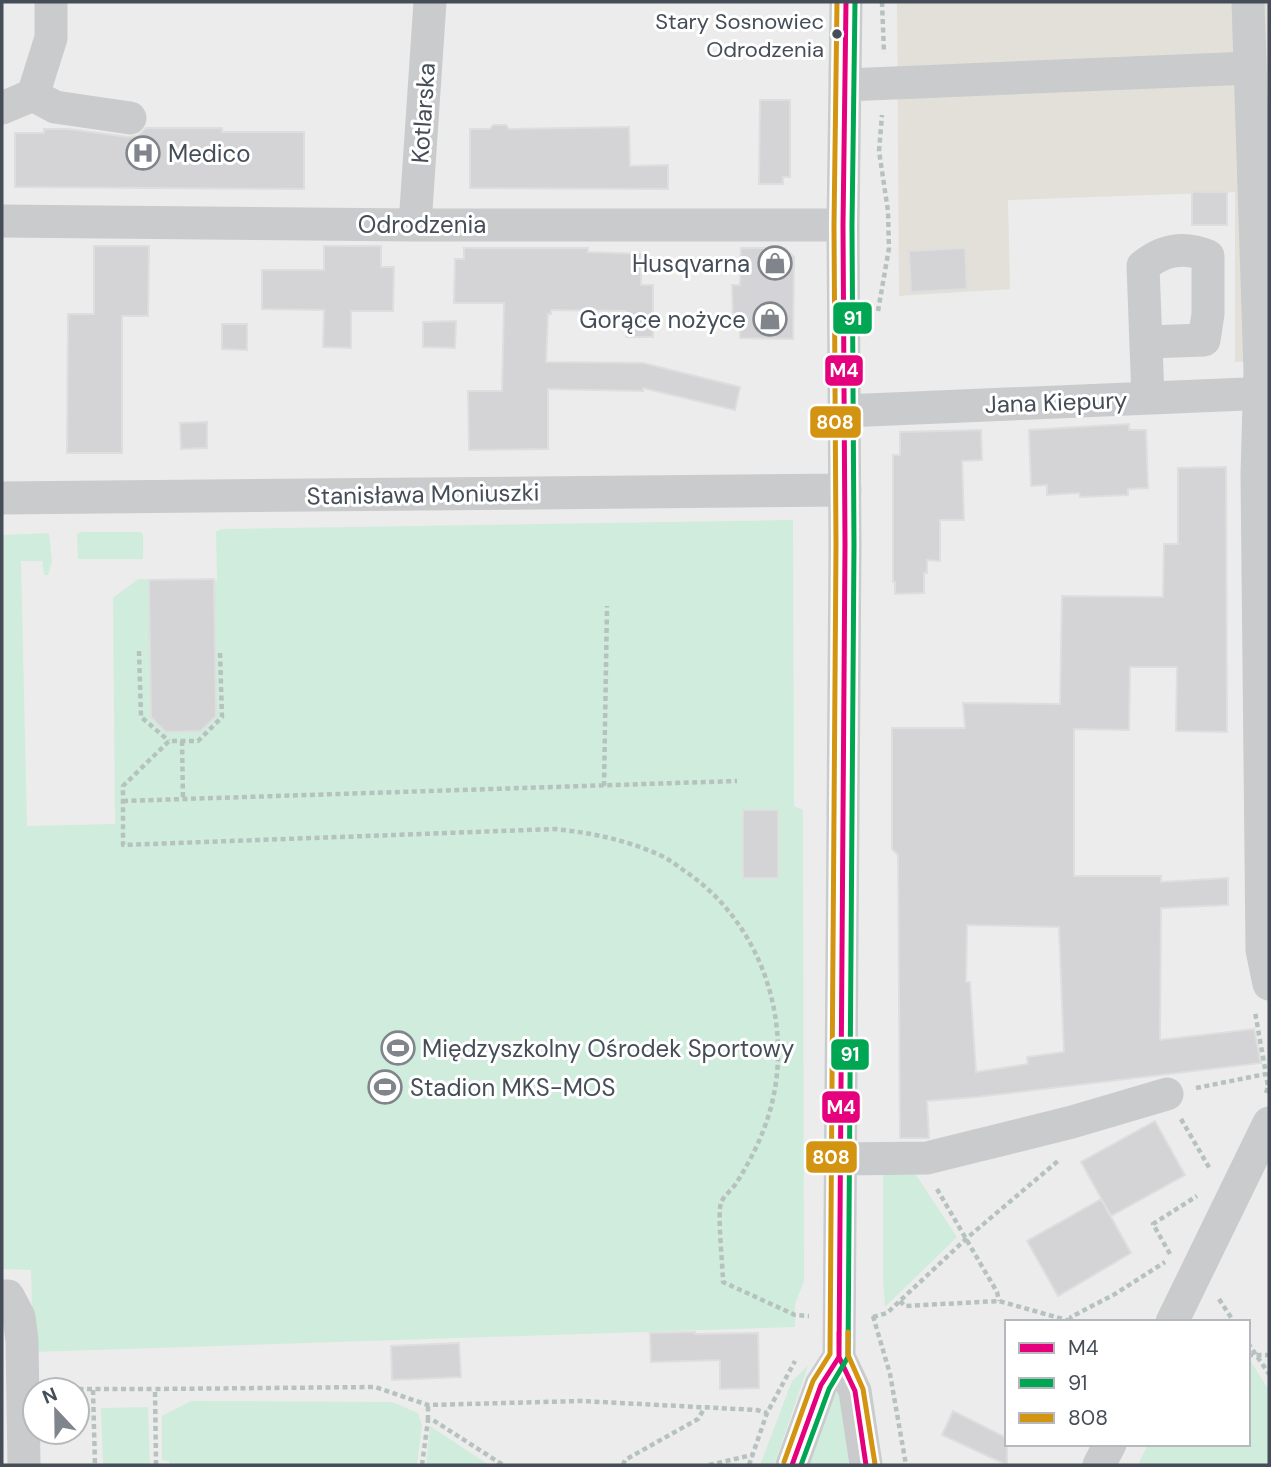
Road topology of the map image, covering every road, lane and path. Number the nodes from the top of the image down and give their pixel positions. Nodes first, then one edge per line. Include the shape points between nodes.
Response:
1 (51, 2) edge
2 (430, 2) edge
3 (846, 2) edge
4 (882, 2) edge
5 (1248, 2) edge
6 (884, 57) dead end
7 (1250, 68) junction
8 (846, 85) junction
9 (33, 95) junction
10 (2, 108) edge
11 (882, 112) dead end
12 (130, 117) dead end
13 (2, 221) edge
14 (415, 225) junction
15 (843, 225) junction
16 (877, 319) dead end
17 (1147, 342) dead end
18 (1264, 393) edge
19 (1148, 398) junction
20 (844, 411) junction
21 (845, 490) junction
22 (2, 498) edge
23 (607, 606) dead end
24 (139, 651) dead end
25 (220, 653) dead end
26 (169, 741) junction
27 (182, 741) junction
28 (737, 781) dead end
29 (604, 786) junction
30 (183, 800) junction
31 (123, 801) junction
32 (1269, 984) edge
33 (1167, 1094) joint
34 (1269, 1123) edge
35 (1067, 1155) dead end
36 (927, 1158) junction
37 (841, 1159) junction
38 (1211, 1171) dead end
39 (1207, 1189) dead end
40 (967, 1238) junction
41 (1214, 1292) dead end
42 (5, 1296) edge
43 (900, 1301) junction
44 (999, 1301) junction
45 (810, 1316) dead end
46 (1067, 1320) edge
47 (1071, 1320) edge
48 (1173, 1320) edge
49 (1233, 1320) edge
50 (1250, 1346) edge
51 (886, 1355) junction
52 (1269, 1355) edge
53 (1250, 1356) edge
54 (1257, 1356) junction
55 (839, 1357) junction
56 (875, 1357) dead end
57 (798, 1359) dead end
58 (1269, 1374) edge
59 (23, 1376) edge
60 (93, 1390) joint
61 (155, 1390) junction
62 (428, 1405) junction
63 (705, 1409) junction
64 (767, 1413) junction
65 (428, 1420) junction
66 (24, 1446) edge
67 (1109, 1446) edge
68 (753, 1455) junction
69 (24, 1465) edge
70 (95, 1465) edge
71 (156, 1465) edge
72 (422, 1465) edge
73 (503, 1465) edge
74 (623, 1465) edge
75 (709, 1465) edge
76 (749, 1465) edge
77 (792, 1465) edge
78 (866, 1465) edge
79 (906, 1465) edge
80 (1099, 1465) edge

1 - 9 street via 51,38
2 - 14 street, Kotlarska
3 - 8 street
4 - 6 path
5 - 7 street
7 - 8 street
7 - 18 street
8 - 15 street
9 - 10 street
9 - 12 street via 55,107
11 - 16 path via 880,151 889,248
13 - 14 street, Odrodzenia
14 - 15 street, Odrodzenia
15 - 20 street
17 - 19 street
18 - 19 street, Jana Kiepury
18 - 32 street via 1261,924
19 - 20 street, Jana Kiepury
20 - 21 street
21 - 22 street, Stanisława Moniuszki
21 - 37 street
23 - 29 path
24 - 26 path via 141,717
25 - 27 path via 222,717 198,741
26 - 27 path
26 - 31 path via 123,786
27 - 30 path
28 - 29 path
29 - 30 path
30 - 31 path
31 - 45 path via 123,845 555,829 622,840 665,857 699,882 743,930 757,955 777,1017 779,1043 768,1117 750,1161 720,1204 723,1282 795,1315
33 - 36 street
33 - 38 path
34 - 48 street
35 - 40 path
36 - 37 street
36 - 40 path via 931,1178
37 - 55 street
39 - 47 path via 1153,1224 1172,1257
40 - 43 path
40 - 44 path
41 - 49 path
42 - 59 street via 19,1317
43 - 44 path via 905,1306
43 - 51 path via 887,1313 873,1317
44 - 46 path
50 - 54 path
51 - 56 path
51 - 79 path
52 - 54 path
53 - 54 path
54 - 58 path
55 - 77 street via 821,1385
55 - 78 street via 855,1391
57 - 64 path
60 - 61 path
60 - 70 path
61 - 62 path via 375,1387
61 - 71 path
62 - 63 path via 581,1401
62 - 65 path
63 - 64 path
63 - 74 path via 698,1419
64 - 68 path
65 - 72 path
65 - 73 path
66 - 69 street
67 - 80 street
68 - 75 path
68 - 76 path

